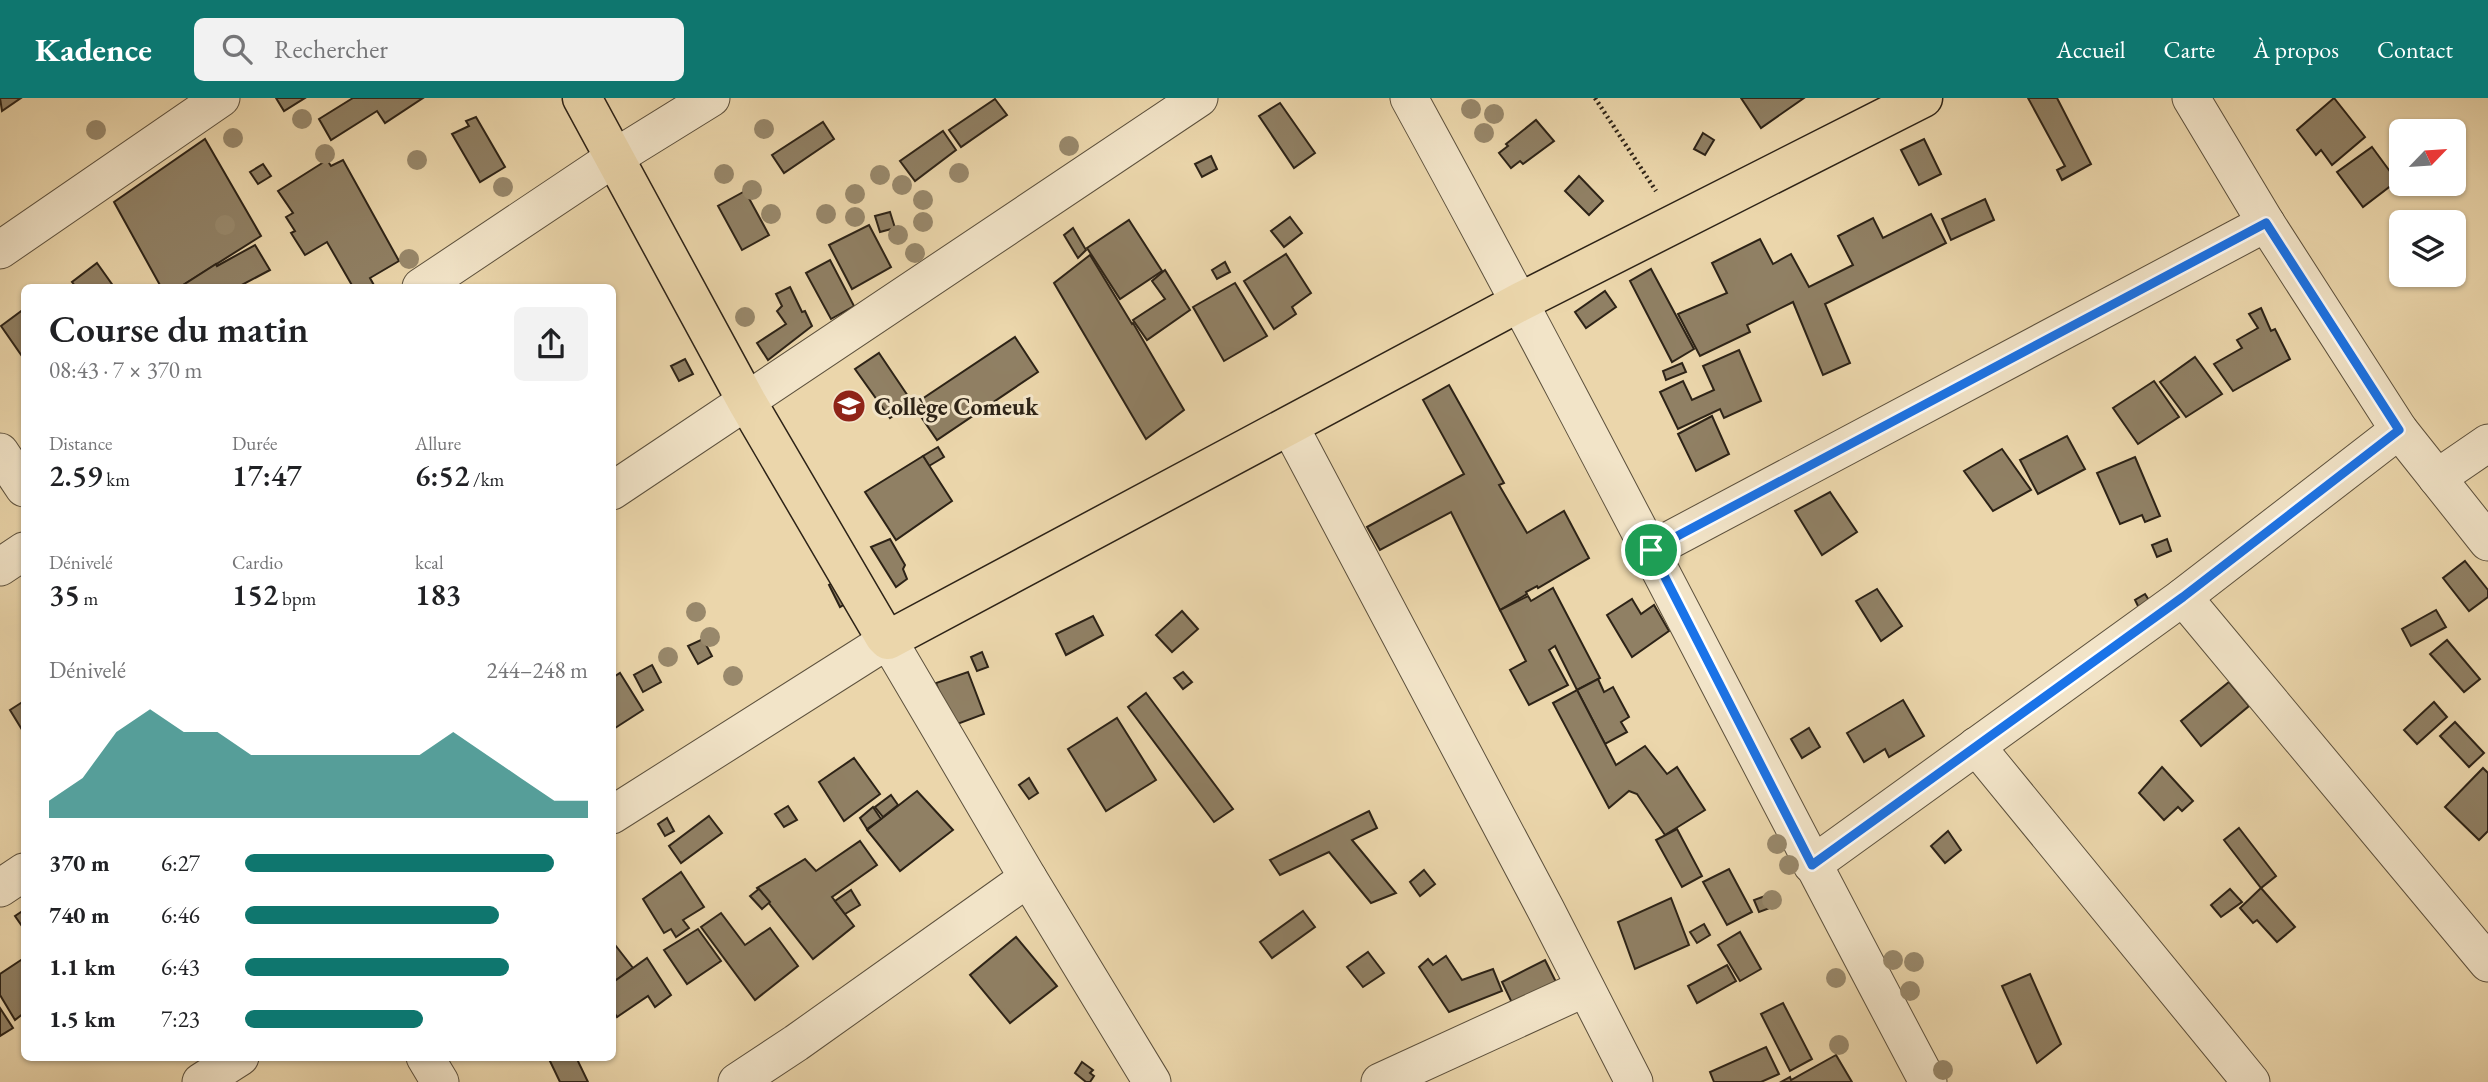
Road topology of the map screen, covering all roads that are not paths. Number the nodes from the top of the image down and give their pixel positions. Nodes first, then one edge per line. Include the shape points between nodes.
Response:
1 (220, 98) edge
2 (582, 98) edge
3 (711, 98) edge
4 (1199, 98) edge
5 (1409, 98) edge
6 (1923, 98) edge
7 (2191, 98) edge
8 (1878, 109) edge
9 (614, 158) junction
10 (2266, 223) junction
11 (0, 250) edge
12 (425, 284) edge
13 (1520, 302) junction
14 (747, 402) junction
15 (1290, 427) junction
16 (2399, 430) junction
17 (2488, 443) edge
18 (0, 452) edge
19 (2437, 478) junction
20 (21, 484) edge
21 (616, 488) edge
22 (2488, 542) edge
23 (1651, 550) junction
24 (21, 553) edge
25 (0, 567) edge
26 (2183, 597) junction
27 (888, 640) junction
28 (1976, 746) junction
29 (616, 812) edge
30 (1812, 865) junction
31 (21, 875) edge
32 (1028, 878) junction
33 (0, 888) edge
34 (2488, 963) edge
35 (1586, 988) junction
36 (234, 1061) edge
37 (427, 1061) edge
38 (201, 1082) edge
39 (440, 1082) edge
40 (737, 1082) edge
41 (1152, 1082) edge
42 (1380, 1082) edge
43 (1634, 1082) edge
44 (1928, 1082) edge
45 (2251, 1082) edge

1 - 11 street
2 - 9 main road
3 - 9 street
4 - 14 street
5 - 13 street
6 - 8 main road
7 - 10 street
8 - 13 main road via 1676,223
9 - 12 street
9 - 14 main road
10 - 16 street
10 - 23 street
13 - 15 main road
13 - 23 street
14 - 21 street
14 - 27 main road
15 - 27 main road
15 - 35 street
16 - 19 street
16 - 26 street
17 - 19 street
18 - 20 street
19 - 22 street
23 - 30 street
24 - 25 street
26 - 28 street
26 - 34 street
27 - 29 street
27 - 32 street
28 - 30 street
28 - 45 street
30 - 44 street
31 - 33 street
32 - 40 street
32 - 41 street
35 - 42 street
35 - 43 street
36 - 38 street
37 - 39 street

